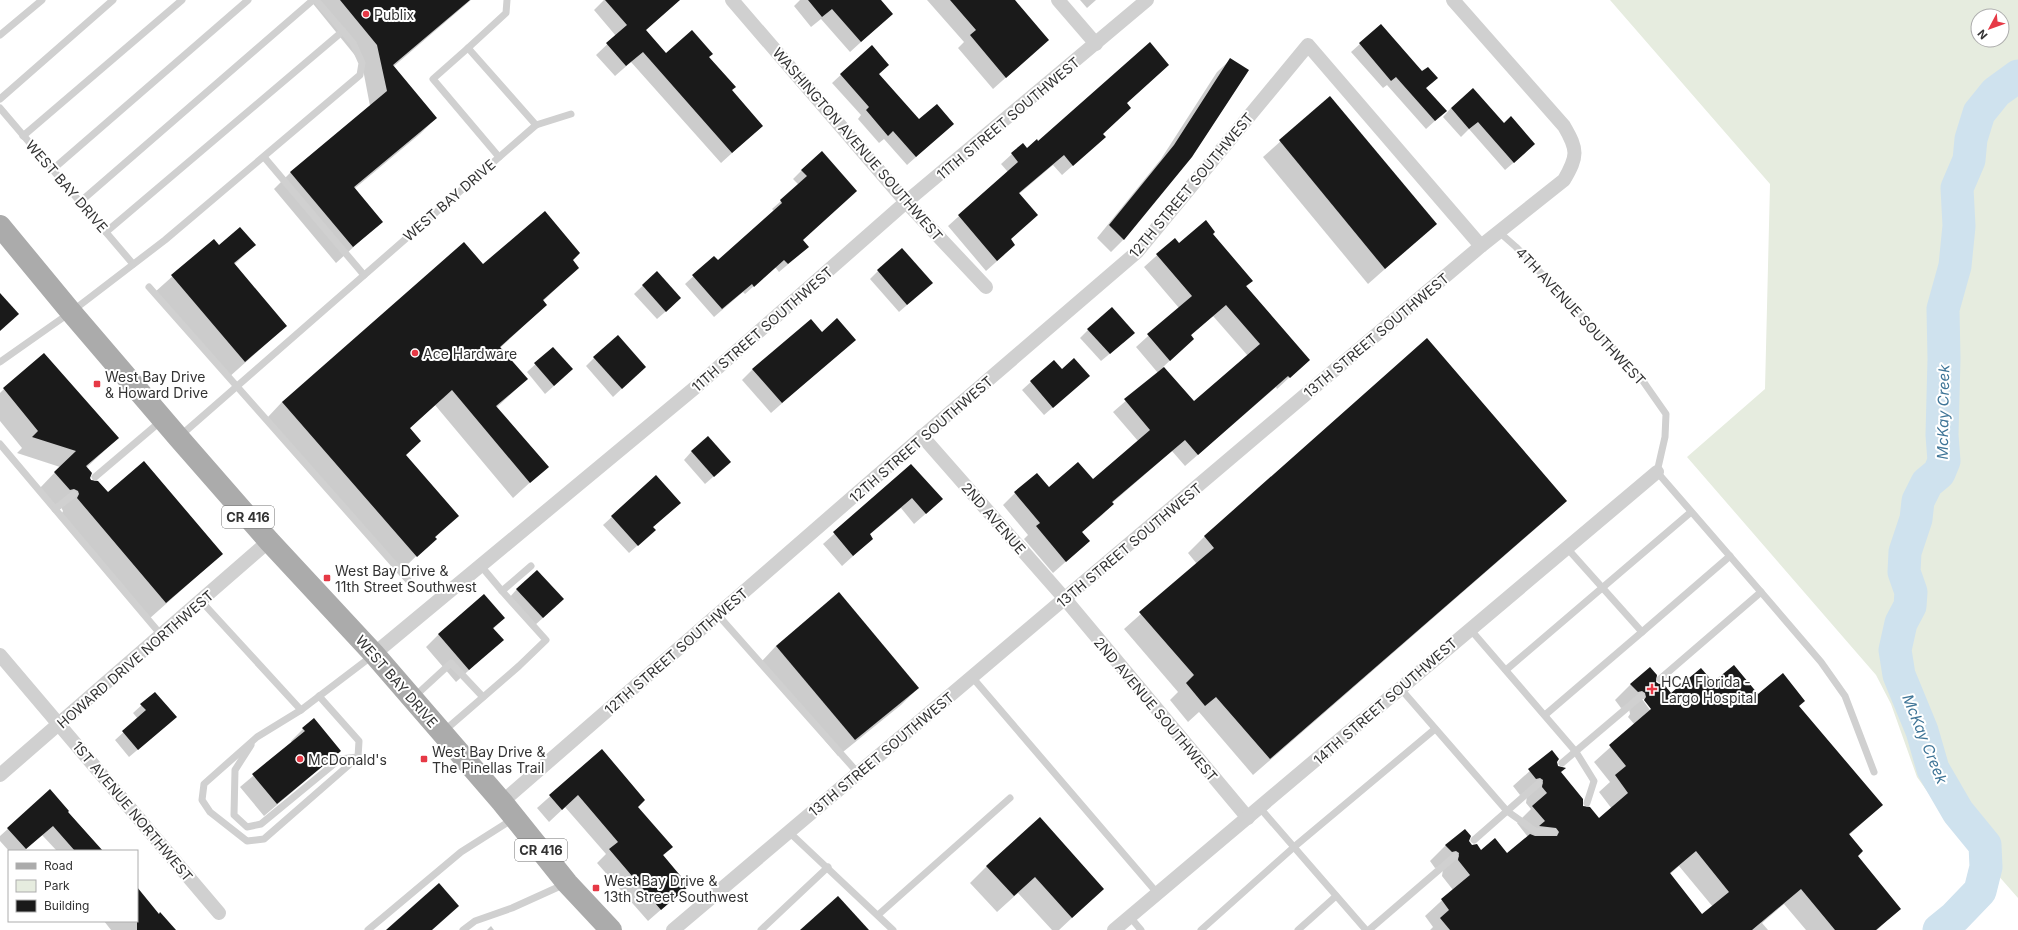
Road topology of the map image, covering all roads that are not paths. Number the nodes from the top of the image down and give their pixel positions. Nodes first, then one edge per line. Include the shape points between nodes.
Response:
1 (42, 0) edge
2 (113, 0) edge
3 (182, 0) edge
4 (248, 0) edge
5 (312, 0) edge
6 (316, 0) edge
7 (507, 0) edge
8 (732, 0) edge
9 (1058, 0) edge
10 (1147, 0) edge
11 (1453, 0) edge
12 (343, 31) junction
13 (0, 35) edge
14 (1096, 44) junction
15 (468, 48) junction
16 (0, 98) edge
17 (0, 108) edge
18 (571, 114) dead end
19 (536, 125) junction
20 (23, 136) junction
21 (499, 156) junction
22 (264, 157) junction
23 (52, 170) junction
24 (80, 202) junction
25 (906, 202) junction
26 (0, 226) edge
27 (106, 232) junction
28 (1499, 232) junction
29 (1481, 246) junction
30 (133, 264) junction
31 (364, 275) junction
32 (149, 287) dead end
33 (986, 287) dead end
34 (71, 312) junction
35 (0, 362) edge
36 (237, 386) junction
37 (163, 420) junction
38 (922, 436) junction
39 (178, 437) junction
40 (0, 444) edge
41 (1657, 472) junction
42 (95, 477) dead end
43 (74, 494) dead end
44 (55, 509) junction
45 (1691, 512) junction
46 (269, 541) junction
47 (1566, 547) junction
48 (1730, 556) junction
49 (481, 566) junction
50 (531, 566) dead end
51 (408, 580) dead end
52 (1603, 588) junction
53 (502, 591) junction
54 (1761, 592) junction
55 (1065, 599) junction
56 (202, 602) junction
57 (718, 615) junction
58 (1470, 629) junction
59 (1642, 632) junction
60 (162, 636) junction
61 (374, 654) junction
62 (0, 655) edge
63 (1506, 670) junction
64 (972, 677) junction
65 (1660, 679) dead end
66 (1400, 688) junction
67 (319, 696) junction
68 (1641, 696) dead end
69 (483, 697) junction
70 (412, 698) junction
71 (301, 710) junction
72 (1545, 716) junction
73 (60, 725) junction
74 (1435, 729) junction
75 (442, 733) junction
76 (257, 737) junction
77 (1576, 752) junction
78 (358, 757) junction
79 (1562, 763) dead end
80 (1874, 772) dead end
81 (858, 773) junction
82 (0, 775) edge
83 (1539, 783) dead end
84 (1010, 798) dead end
85 (1587, 803) dead end
86 (1260, 808) junction
87 (508, 810) junction
88 (1507, 811) junction
89 (1248, 818) junction
90 (789, 832) junction
91 (1554, 832) dead end
92 (1474, 840) dead end
93 (1294, 847) junction
94 (1455, 856) dead end
95 (828, 867) junction
96 (567, 883) junction
97 (1158, 894) junction
98 (1336, 896) junction
99 (219, 913) dead end
100 (878, 915) junction
101 (1130, 917) junction
102 (368, 930) edge
103 (463, 930) edge
104 (611, 930) edge
105 (673, 930) edge
106 (761, 930) edge
107 (893, 930) edge
108 (1114, 930) edge
109 (1141, 930) edge
110 (1201, 930) edge
111 (1298, 930) edge
112 (1366, 930) edge
113 (1369, 930) edge

1 - 13 lane
2 - 16 lane
3 - 20 lane
4 - 23 lane
5 - 24 lane
6 - 12 lane
7 - 15 lane via 506,13
8 - 25 street, WASHINGTON AVENUE SOUTHWEST
9 - 14 street
10 - 14 street, 11TH STREET SOUTHWEST
11 - 28 street, 13TH STREET SOUTHWEST via 1564,126 1574,142 1576,154 1564,180
12 - 22 lane via 353,43 362,63 360,75
12 - 27 lane
14 - 25 street, 11TH STREET SOUTHWEST
15 - 19 lane
15 - 21 lane via 433,79
17 - 20 lane, WEST BAY DRIVE
18 - 19 lane
19 - 21 lane, WEST BAY DRIVE
20 - 23 lane, WEST BAY DRIVE
21 - 31 lane, WEST BAY DRIVE
22 - 30 lane
22 - 31 lane
23 - 24 lane, WEST BAY DRIVE
24 - 27 lane, WEST BAY DRIVE
25 - 33 street, WASHINGTON AVENUE SOUTHWEST
25 - 49 street, 11TH STREET SOUTHWEST via 697,386
26 - 34 main road, WEST BAY DRIVE / CR 416
27 - 30 lane, WEST BAY DRIVE
28 - 29 street, 13TH STREET SOUTHWEST
28 - 41 lane, 4TH AVENUE SOUTHWEST via 1638,374 1666,414 1665,437
29 - 38 street, 12TH STREET SOUTHWEST via 1308,45 1138,252
29 - 55 street, 13TH STREET SOUTHWEST
30 - 34 lane
31 - 36 lane, WEST BAY DRIVE
32 - 36 lane
34 - 35 lane
34 - 37 main road, WEST BAY DRIVE / CR 416
36 - 39 lane, WEST BAY DRIVE
36 - 51 lane
37 - 39 main road, WEST BAY DRIVE / CR 416
37 - 42 lane
38 - 55 street, 2ND AVENUE
38 - 57 street, 12TH STREET SOUTHWEST
39 - 46 main road, WEST BAY DRIVE / CR 416
40 - 44 lane
41 - 45 lane
41 - 47 street, 14TH STREET SOUTHWEST
43 - 44 lane
44 - 60 lane
45 - 48 lane
45 - 52 lane
46 - 56 street, HOWARD DRIVE NORTHWEST
46 - 61 main road, WEST BAY DRIVE / CR 416
47 - 52 lane
47 - 58 street, 14TH STREET SOUTHWEST
48 - 54 lane
48 - 59 lane
49 - 53 lane
49 - 61 street, 11TH STREET SOUTHWEST
50 - 53 lane
52 - 59 lane
52 - 63 lane
53 - 69 lane via 546,640
54 - 65 lane
54 - 80 lane via 1821,662 1845,696
55 - 64 street, 13TH STREET SOUTHWEST
55 - 89 street, 2ND AVENUE SOUTHWEST
56 - 60 street, HOWARD DRIVE NORTHWEST
56 - 71 lane
57 - 81 lane
57 - 87 street, 12TH STREET SOUTHWEST
58 - 63 lane
58 - 66 street, 14TH STREET SOUTHWEST
59 - 72 lane
60 - 73 street, HOWARD DRIVE NORTHWEST
61 - 67 lane
61 - 70 main road, WEST BAY DRIVE / CR 416
62 - 73 street, 1ST AVENUE NORTHWEST
63 - 72 lane
64 - 81 street, 13TH STREET SOUTHWEST
64 - 97 lane
66 - 74 lane
66 - 86 street, 14TH STREET SOUTHWEST
67 - 71 lane
67 - 78 lane via 359,741
68 - 77 lane
69 - 70 lane via 451,662
69 - 75 lane
70 - 75 main road, WEST BAY DRIVE / CR 416
71 - 76 lane
72 - 77 lane
73 - 82 street, HOWARD DRIVE NORTHWEST
73 - 99 street, 1ST AVENUE NORTHWEST
74 - 88 lane
74 - 93 lane
75 - 87 main road, WEST BAY DRIVE / CR 416
76 - 78 lane via 235,770 234,815 247,827 261,824 340,759
76 - 78 lane via 204,784 202,800 210,812 247,841 264,839
77 - 79 lane
77 - 85 lane via 1594,781
81 - 90 street, 13TH STREET SOUTHWEST
83 - 88 lane
84 - 100 lane
86 - 89 street, 14TH STREET SOUTHWEST
86 - 93 lane
87 - 96 main road, WEST BAY DRIVE / CR 416
87 - 102 lane
88 - 91 lane via 1535,831
88 - 92 lane
89 - 97 street, 14TH STREET SOUTHWEST
90 - 95 lane
90 - 105 street, 13TH STREET SOUTHWEST
93 - 98 lane
93 - 110 lane
94 - 113 lane
95 - 100 lane
95 - 106 lane
96 - 103 lane via 476,921
96 - 104 main road, WEST BAY DRIVE / CR 416
97 - 101 street, 14TH STREET SOUTHWEST
98 - 111 lane
98 - 112 lane
100 - 107 lane
101 - 108 street, 14TH STREET SOUTHWEST
101 - 109 lane

